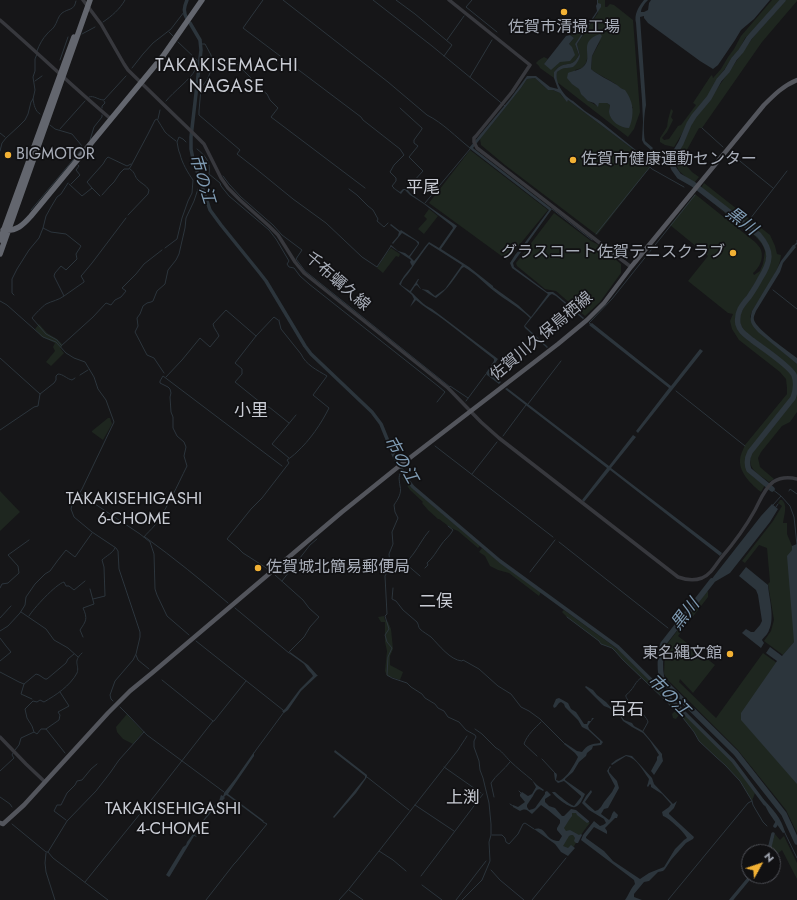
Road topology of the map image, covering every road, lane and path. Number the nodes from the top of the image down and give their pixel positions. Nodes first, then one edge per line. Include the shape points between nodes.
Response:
1 (202, 0) edge
2 (449, 0) edge
3 (87, 2) edge
4 (0, 20) edge
5 (62, 75) junction
6 (797, 80) edge
7 (141, 83) junction
8 (111, 119) junction
9 (4, 229) edge
10 (0, 240) edge
11 (0, 254) edge
12 (632, 267) junction
13 (471, 411) junction
14 (797, 478) edge
15 (0, 737) edge
16 (45, 782) junction
17 (1, 825) edge

1 - 7 highway
2 - 12 street via 530,65 474,138 476,146
3 - 5 highway
3 - 7 street via 124,64
4 - 5 street
5 - 8 street
5 - 9 highway
6 - 12 main road, 佐賀川久保鳥栖線 via 780,90 764,105
7 - 8 highway
7 - 13 street, 千布蠣久線 via 204,144 228,188 278,235 304,273 448,388
8 - 9 highway via 26,222 18,228
9 - 10 highway
9 - 11 highway
12 - 13 main road, 佐賀川久保鳥栖線 via 587,320
13 - 14 street, 千布蠣久線 via 499,438 683,579 700,579 710,573 743,530 767,489 785,478
13 - 16 main road, 佐賀川久保鳥栖線 via 342,512 130,691
15 - 16 street
16 - 17 main road, 佐賀川久保鳥栖線

